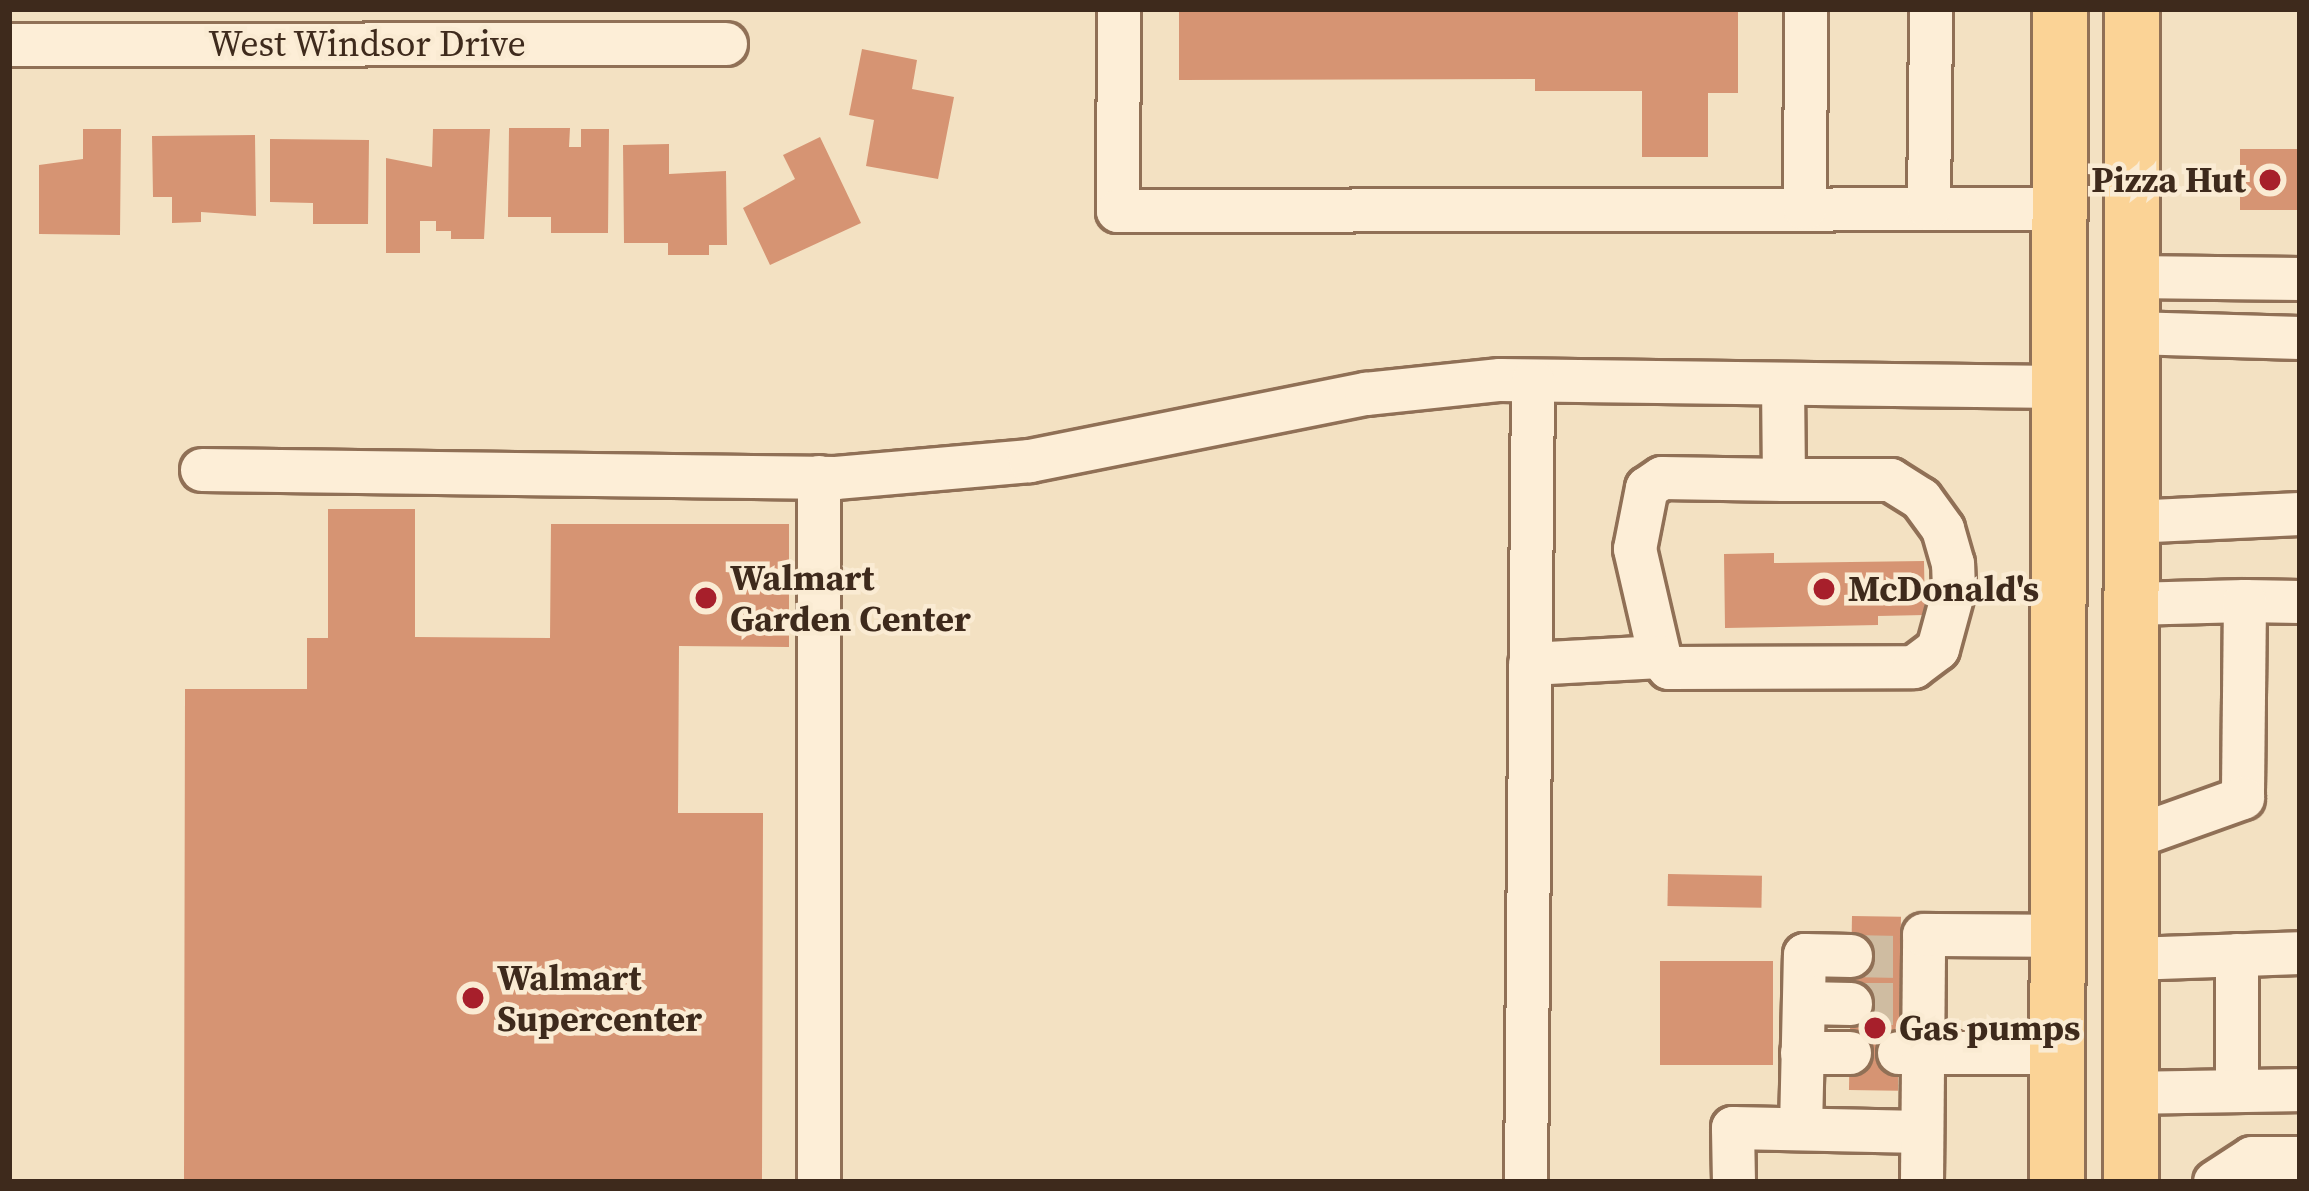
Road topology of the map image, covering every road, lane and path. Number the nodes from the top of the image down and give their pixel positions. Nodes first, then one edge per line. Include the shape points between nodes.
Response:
1 (1119, 9) edge
2 (1805, 9) edge
3 (1931, 9) edge
4 (2060, 9) edge
5 (2132, 9) edge
6 (726, 44) dead end
7 (9, 45) edge
8 (1805, 209) junction
9 (1929, 209) junction
10 (2060, 209) junction
11 (2132, 278) junction
12 (2300, 279) edge
13 (2132, 333) junction
14 (2300, 338) edge
15 (1533, 381) junction
16 (1783, 384) junction
17 (2059, 387) junction
18 (202, 470) dead end
19 (819, 477) junction
20 (1784, 480) junction
21 (2300, 514) edge
22 (2131, 523) junction
23 (2245, 601) junction
24 (2300, 602) edge
25 (2131, 604) junction
26 (1660, 657) junction
27 (1530, 664) junction
28 (2131, 838) junction
29 (2058, 936) junction
30 (2300, 952) edge
31 (2237, 955) junction
32 (1851, 956) tunnel mouth
33 (2131, 959) junction
34 (1804, 1003) junction
35 (1851, 1004) tunnel mouth
36 (1802, 1053) junction
37 (1850, 1053) tunnel mouth
38 (1911, 1053) junction
39 (2057, 1053) junction
40 (2300, 1090) edge
41 (2237, 1091) junction
42 (2131, 1093) junction
43 (1801, 1129) junction
44 (1922, 1132) junction
45 (2300, 1158) edge
46 (819, 1182) edge
47 (1526, 1182) edge
48 (1734, 1182) edge
49 (1922, 1182) edge
50 (2057, 1182) edge
51 (2131, 1182) edge
52 (2215, 1182) edge

1 - 8 street via 1118,211
2 - 8 street
3 - 9 street
4 - 10 main road
5 - 11 main road
6 - 7 street, West Windsor Drive
8 - 9 street
9 - 10 street
10 - 17 main road
11 - 12 street
11 - 13 main road
13 - 14 street
13 - 22 main road
15 - 16 street
15 - 19 street via 1366,394 1030,461
15 - 27 street
16 - 17 street
16 - 20 street
17 - 22 main road via 2084,419 2100,478
17 - 29 main road
18 - 19 street
19 - 46 street
20 - 26 street via 1662,478 1647,488 1635,549
20 - 26 street via 1891,480 1921,499 1953,564 1938,649 1914,667 1669,668
21 - 22 street
22 - 25 main road
23 - 24 street
23 - 25 street
23 - 28 street via 2243,798
25 - 28 main road
26 - 27 street
27 - 47 street
28 - 33 main road
29 - 38 street via 1924,935 1912,957
29 - 39 main road
30 - 31 street
31 - 33 street
31 - 41 street
32 - 34 street via 1805,955
33 - 42 main road
34 - 35 street
34 - 36 street
36 - 37 street
36 - 43 street
38 - 39 street
38 - 44 street
39 - 50 main road
40 - 41 street
41 - 42 street
42 - 51 main road
43 - 44 street
43 - 48 street via 1732,1127
44 - 49 street
45 - 52 street via 2252,1158

